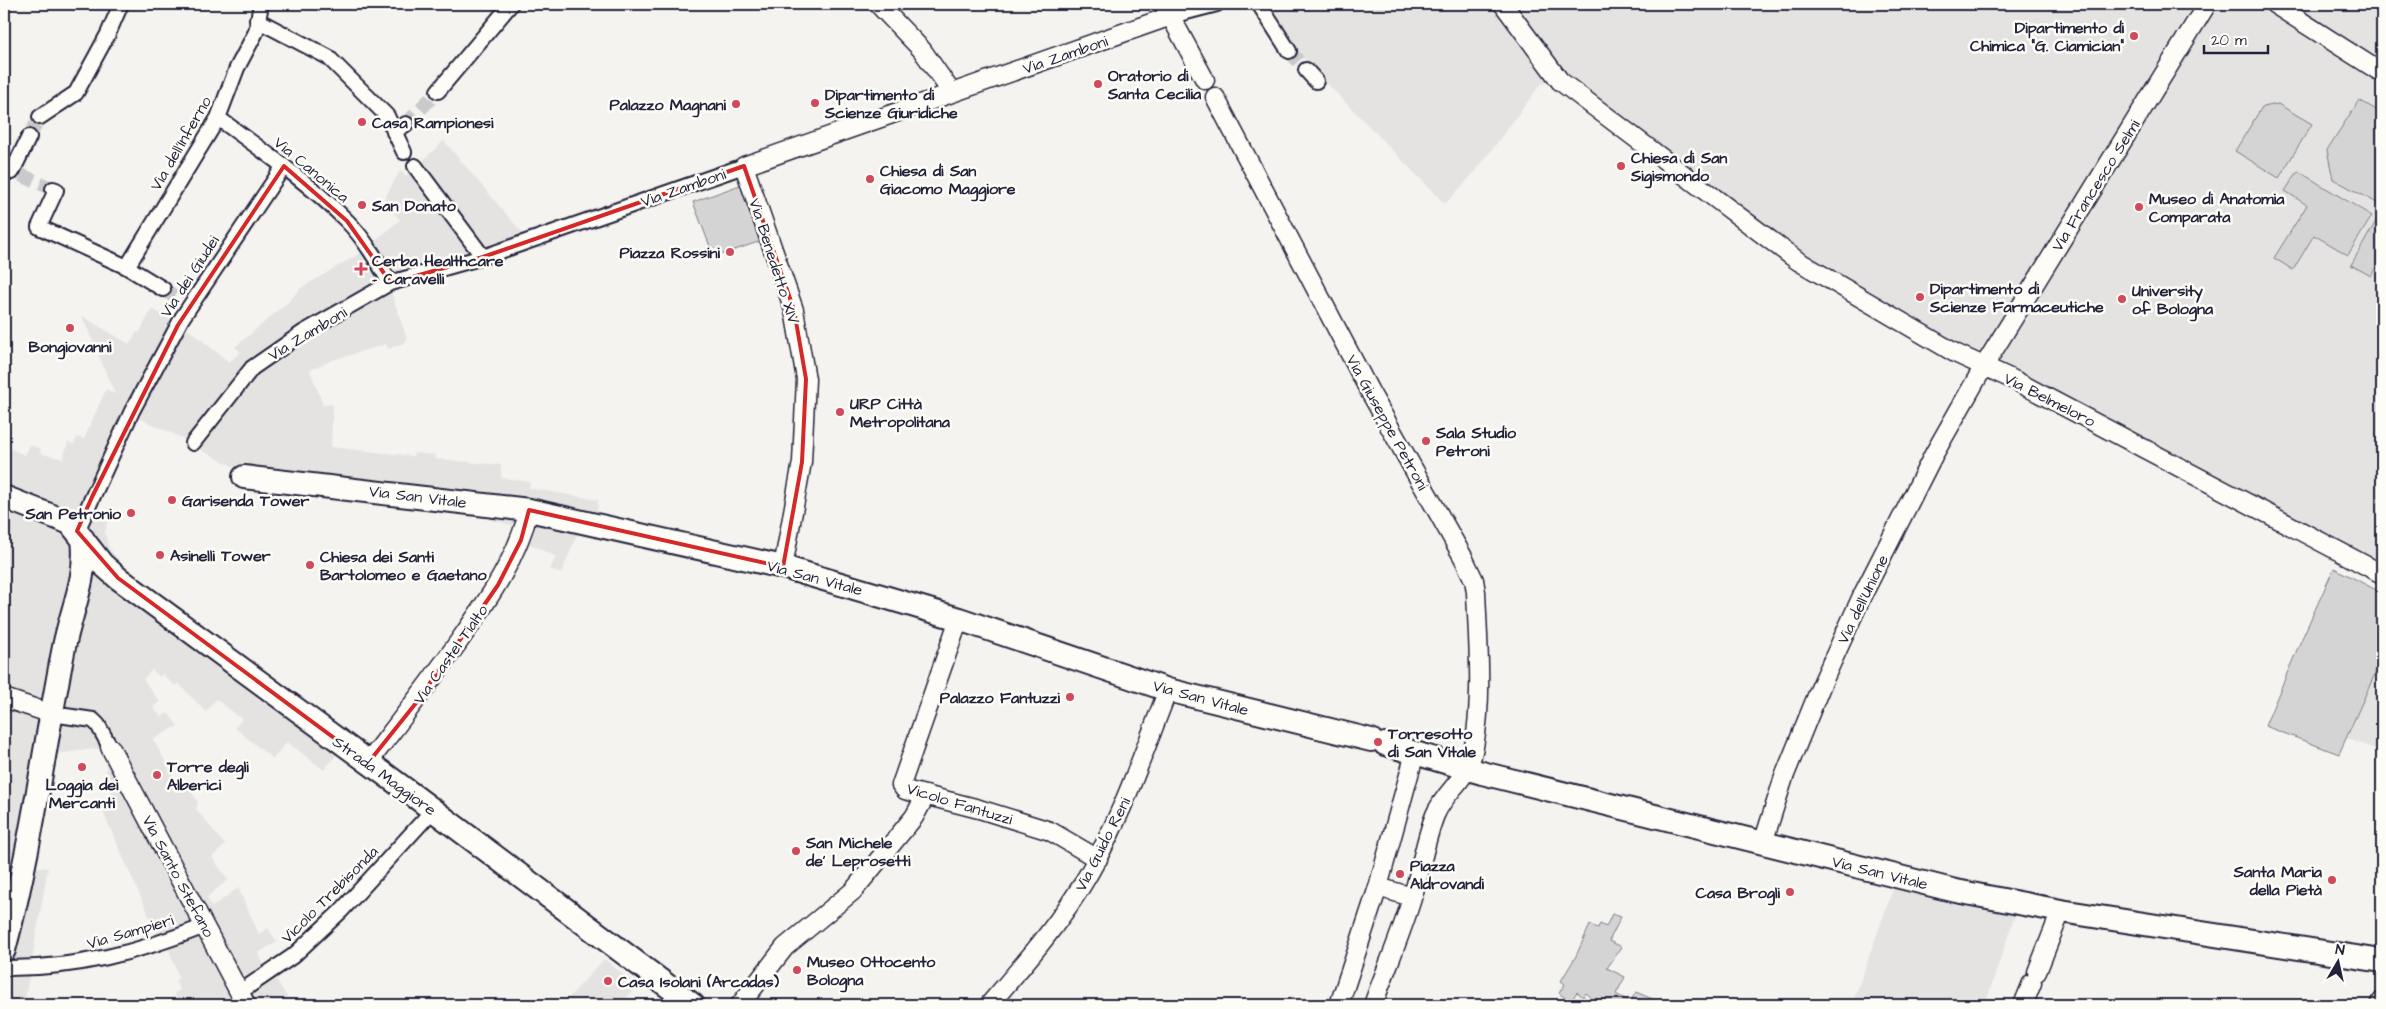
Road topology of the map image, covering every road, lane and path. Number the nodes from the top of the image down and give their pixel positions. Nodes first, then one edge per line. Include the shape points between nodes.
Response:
1 (121, 4) edge
2 (261, 4) edge
3 (512, 4) edge
4 (878, 4) edge
5 (1217, 4) edge
6 (1259, 4) edge
7 (1503, 4) edge
8 (2207, 4) edge
9 (2274, 4) edge
10 (1168, 10) edge
11 (257, 20) junction
12 (1289, 51) tunnel mouth
13 (1306, 70) tunnel mouth
14 (2382, 73) edge
15 (1205, 80) dead end
16 (1316, 81) dead end
17 (438, 91) tunnel mouth
18 (952, 93) junction
19 (1215, 97) dead end
20 (40, 117) tunnel mouth
21 (218, 118) junction
22 (406, 124) tunnel mouth
23 (394, 132) junction
24 (29, 138) tunnel mouth
25 (404, 152) dead end
26 (284, 166) junction
27 (415, 166) dead end
28 (744, 166) junction
29 (12, 172) edge
30 (53, 188) dead end
31 (483, 258) junction
32 (127, 266) junction
33 (390, 283) junction
34 (163, 289) tunnel mouth
35 (1984, 366) junction
36 (194, 443) dead end
37 (244, 477) dead end
38 (4, 497) edge
39 (529, 510) junction
40 (80, 535) junction
41 (783, 567) junction
42 (2382, 574) edge
43 (960, 619) junction
44 (1168, 690) junction
45 (4, 698) edge
46 (52, 714) junction
47 (110, 747) joint
48 (1416, 753) junction
49 (368, 763) junction
50 (1468, 768) junction
51 (926, 795) junction
52 (432, 810) junction
53 (1763, 843) junction
54 (1098, 858) junction
55 (1378, 887) junction
56 (1412, 897) junction
57 (2061, 911) junction
58 (206, 926) junction
59 (4, 950) edge
60 (2382, 961) edge
61 (4, 968) edge
62 (243, 999) edge
63 (2382, 1000) edge
64 (693, 1005) edge
65 (740, 1005) edge
66 (990, 1005) edge
67 (1339, 1005) edge
68 (1373, 1005) edge
69 (2023, 1005) edge
70 (2380, 1005) edge

1 - 20 street via 76,92
2 - 11 street, Via dell'Inferno
3 - 17 street
4 - 18 street via 922,50
5 - 10 street, Via Zamboni
6 - 12 street
7 - 35 street, Via Belmeloro via 1560,81 1772,241 1834,283 1955,353
8 - 35 street, Via Francesco Selmi
9 - 14 street
10 - 15 street
10 - 18 street, Via Zamboni
11 - 21 street, Via dell'Inferno via 256,32 237,68
11 - 23 street via 328,57 387,116
13 - 16 street
18 - 28 street, Via Zamboni
19 - 50 street, Via Giuseppe Petroni via 1370,392 1474,580 1479,699 1474,748
21 - 26 street, Via Canonica
21 - 32 street, Via dell'Inferno
22 - 23 street
23 - 25 street
24 - 29 street
26 - 33 street, Via Canonica via 347,221
26 - 40 street, Via dei Giudei via 185,303 132,411
27 - 31 street
28 - 31 street, Via Zamboni
28 - 41 street, Via Benedetto XIV via 794,310 806,379 802,462
30 - 32 street via 56,190 39,227
31 - 33 street, Via Zamboni
32 - 34 street
33 - 36 street, Via Zamboni via 304,332 252,368
35 - 42 street, Via Belmeloro
35 - 53 street, Via dell'Unione via 1934,454 1862,596 1784,777
37 - 39 street, Via San Vitale
38 - 40 street, Strada Maggiore via 70,523
39 - 41 street, Via San Vitale
39 - 49 street, Via Castel Tialto via 521,540 498,584 416,703
40 - 46 street via 86,558 84,574 67,633
40 - 49 street, Strada Maggiore via 102,564 118,578
41 - 43 street, Via San Vitale
43 - 44 street, Via San Vitale
43 - 51 street, Vicolo Fantuzzi via 901,782 905,790
44 - 48 street, Via San Vitale
44 - 54 street, Via Guido Reni via 1126,800
45 - 46 street
46 - 47 street via 93,720
46 - 59 street via 32,827
47 - 58 street, Via Santo Stefano
48 - 50 street, Via San Vitale
48 - 55 street
49 - 52 street, Strada Maggiore
50 - 53 street, Via San Vitale
50 - 56 street via 1436,814
51 - 54 street, Vicolo Fantuzzi via 1050,832
51 - 65 street via 914,817 853,891 793,938
52 - 62 street, Vicolo Trebisonda via 341,911
52 - 64 street, Strada Maggiore
53 - 57 street, Via San Vitale via 1956,890
54 - 66 street, Via Guido Reni via 1073,898
55 - 56 street
55 - 67 street
56 - 68 street
57 - 60 street, Via San Vitale
57 - 69 street
58 - 61 street, Via Sampieri via 106,959
58 - 62 street, Via Santo Stefano
63 - 70 street

